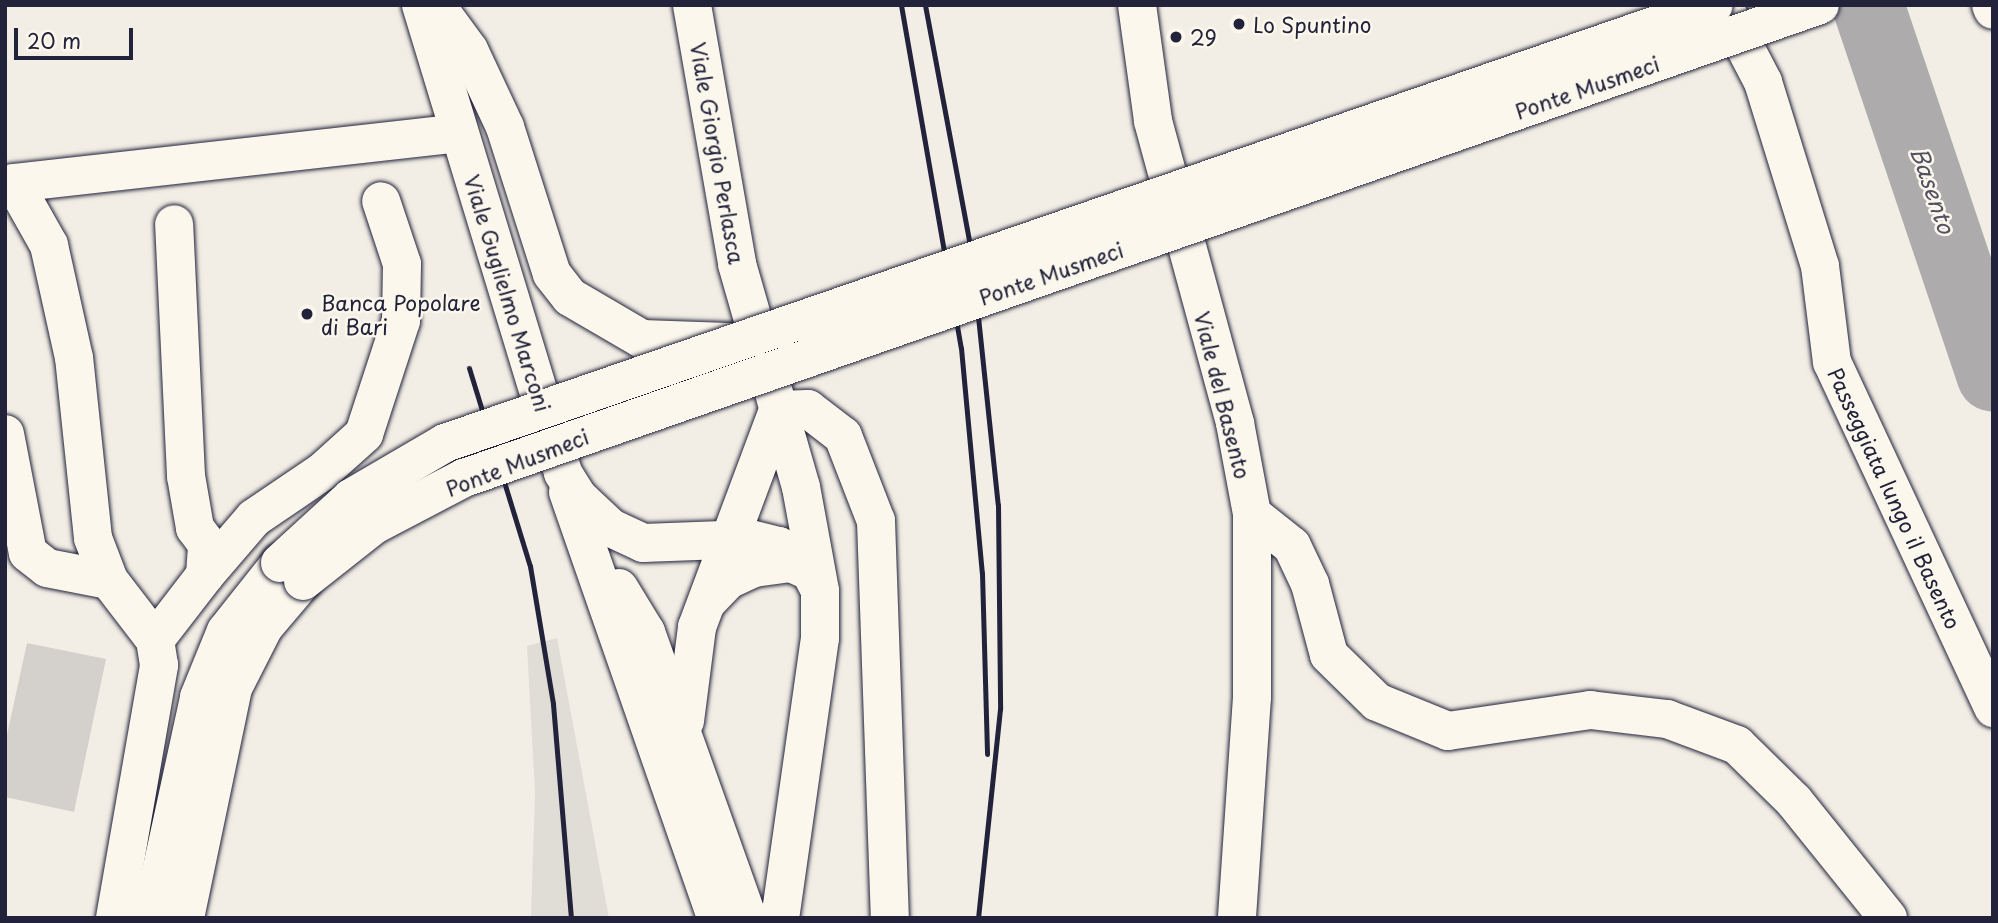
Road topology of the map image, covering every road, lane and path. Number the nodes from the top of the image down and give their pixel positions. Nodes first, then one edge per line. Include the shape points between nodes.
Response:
1 (421, 5) edge
2 (436, 5) edge
3 (692, 5) edge
4 (1137, 5) edge
5 (1714, 5) edge
6 (1723, 5) edge
7 (1820, 5) edge
8 (458, 133) junction
9 (381, 201) dead end
10 (173, 224) dead end
11 (732, 341) junction
12 (778, 411) junction
13 (5, 434) edge
14 (563, 473) junction
15 (750, 486) junction
16 (1252, 514) junction
17 (730, 540) junction
18 (677, 546) junction
19 (588, 547) junction
20 (292, 572) junction
21 (205, 575) junction
22 (109, 580) junction
23 (817, 584) junction
24 (704, 607) junction
25 (155, 640) junction
26 (1993, 708) edge
27 (687, 744) junction
28 (115, 918) edge
29 (152, 918) edge
30 (185, 918) edge
31 (716, 918) edge
32 (748, 918) edge
33 (780, 918) edge
34 (890, 918) edge
35 (1237, 918) edge
36 (1888, 918) edge

1 - 8 street, Viale Guglielmo Marconi
2 - 11 street via 470,50 505,127 552,274 570,297 642,339
3 - 12 street, Viale Giorgio Perlasca via 745,301
4 - 16 street, Viale del Basento via 1153,121 1235,423
5 - 11 street, Ponte Musmeci, bridge
6 - 26 street, Passeggiata lungo il Basento via 1763,82 1821,266 1832,362
7 - 20 street, Ponte Musmeci, bridge via 464,478
8 - 14 street, Viale Guglielmo Marconi
8 - 22 street via 14,183 49,245 74,358 93,538
9 - 21 street via 402,264 401,321 363,434 322,472 254,518
10 - 21 street via 186,476 195,528 206,544
11 - 20 street, Ponte Musmeci, bridge via 445,443 351,498
12 - 15 street
12 - 23 street via 810,523
12 - 34 street via 808,409 843,436 876,521
13 - 22 street via 29,552 47,568
14 - 18 street, Viale Guglielmo Marconi via 611,528 643,543
14 - 19 street
15 - 17 street
15 - 18 street via 723,523
16 - 35 street, Viale del Basento via 1252,697
16 - 36 street via 1292,547 1310,584 1329,655 1377,702 1448,731 1590,710 1667,719 1737,745 1794,801
17 - 18 street, Viale Guglielmo Marconi
17 - 23 street, Viale Guglielmo Marconi via 779,546
17 - 24 street
19 - 27 street via 634,607
19 - 31 street
20 - 29 street via 243,605 203,685
20 - 30 street via 233,688
21 - 25 street
22 - 25 street
23 - 24 street via 791,564 754,568 728,580
23 - 33 street via 820,638
24 - 27 street via 688,666
25 - 28 street via 154,712
27 - 32 street

